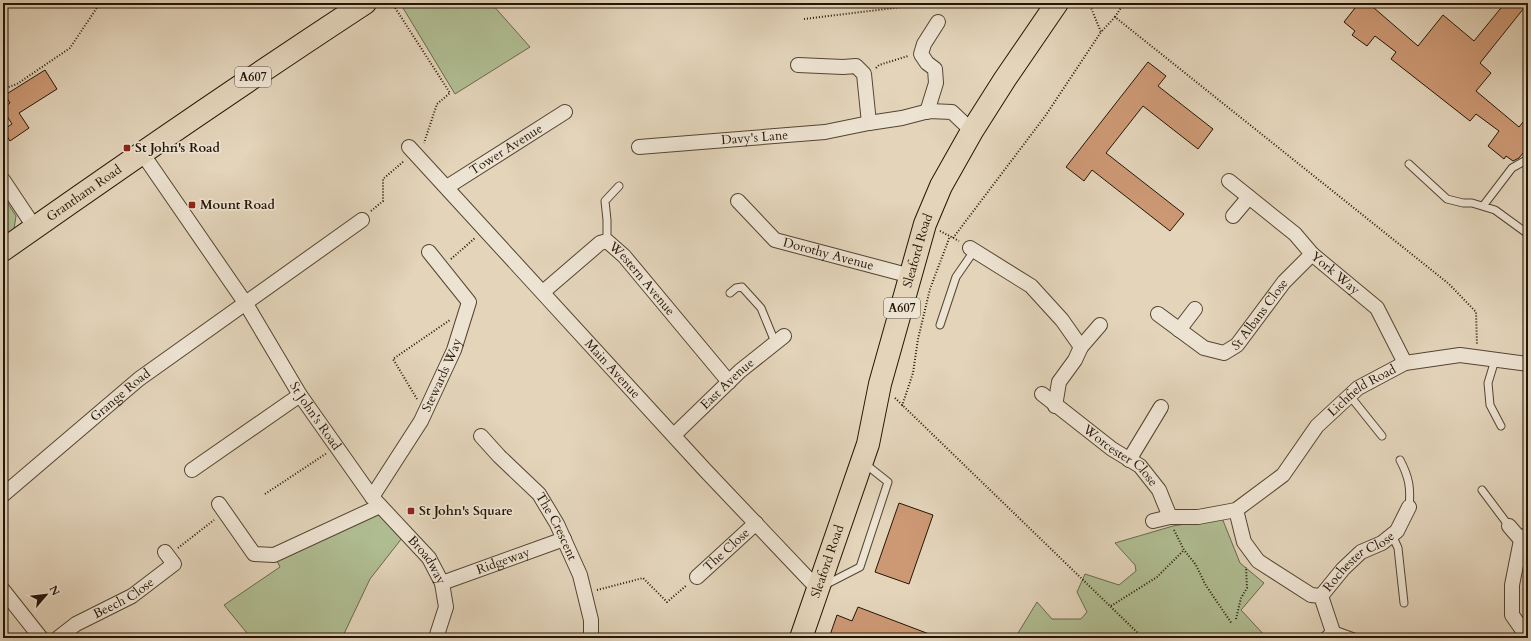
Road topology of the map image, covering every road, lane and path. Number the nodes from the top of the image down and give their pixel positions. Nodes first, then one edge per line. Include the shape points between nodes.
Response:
1 (100, 3) edge
2 (365, 3) edge
3 (392, 3) edge
4 (935, 3) edge
5 (1057, 3) edge
6 (1089, 3) edge
7 (1124, 3) edge
8 (1115, 17) junction
9 (804, 19) dead end
10 (938, 22) dead end
11 (1101, 32) junction
12 (921, 53) junction
13 (798, 65) dead end
14 (864, 78) junction
15 (3, 89) edge
16 (565, 112) dead end
17 (927, 112) junction
18 (869, 123) junction
19 (972, 131) junction
20 (639, 147) dead end
21 (414, 152) junction
22 (142, 153) junction
23 (1528, 159) edge
24 (1409, 164) dead end
25 (3, 180) edge
26 (1229, 181) dead end
27 (619, 186) dead end
28 (447, 187) junction
29 (1249, 197) junction
30 (738, 201) dead end
31 (1483, 206) junction
32 (1233, 216) dead end
33 (362, 220) joint
34 (926, 224) junction
35 (35, 228) junction
36 (485, 230) junction
37 (1528, 234) edge
38 (950, 236) junction
39 (953, 238) junction
40 (607, 241) junction
41 (3, 250) edge
42 (972, 250) junction
43 (429, 252) dead end
44 (1312, 254) junction
45 (441, 267) junction
46 (911, 276) junction
47 (543, 292) junction
48 (730, 293) dead end
49 (246, 304) junction
50 (467, 308) junction
51 (1195, 309) dead end
52 (1158, 314) dead end
53 (940, 325) dead end
54 (1100, 325) dead end
55 (1179, 330) junction
56 (779, 339) joint
57 (1081, 347) junction
58 (1477, 357) junction
59 (1495, 360) junction
60 (1405, 363) junction
61 (1528, 364) edge
62 (729, 382) junction
63 (880, 384) junction
64 (1042, 394) dead end
65 (300, 395) junction
66 (1350, 396) junction
67 (902, 406) junction
68 (1055, 406) junction
69 (1161, 407) dead end
70 (425, 412) junction
71 (1501, 426) dead end
72 (674, 435) junction
73 (481, 436) dead end
74 (1382, 436) dead end
75 (336, 447) junction
76 (1129, 460) junction
77 (1400, 460) dead end
78 (862, 462) junction
79 (192, 470) dead end
80 (1482, 490) dead end
81 (265, 494) dead end
82 (3, 495) edge
83 (376, 502) junction
84 (222, 508) joint
85 (1409, 508) joint
86 (1236, 510) junction
87 (1153, 521) dead end
88 (1171, 522) junction
89 (756, 523) junction
90 (1509, 526) joint
91 (1392, 535) junction
92 (1525, 537) edge
93 (564, 539) junction
94 (1244, 542) junction
95 (1184, 550) junction
96 (166, 553) joint
97 (698, 577) joint
98 (442, 583) junction
99 (818, 588) junction
100 (3, 590) edge
101 (584, 593) junction
102 (1321, 596) junction
103 (1404, 603) dead end
104 (1111, 606) junction
105 (1236, 618) dead end
106 (1232, 624) dead end
107 (1327, 633) edge
108 (1354, 637) edge
109 (41, 638) edge
110 (58, 638) edge
111 (436, 638) edge
112 (590, 638) edge
113 (802, 638) edge
114 (1143, 638) edge
115 (1528, 638) edge

1 - 15 path via 70,48 17,84
2 - 22 main road, Grantham Road / A607
3 - 21 path via 450,93 438,104
4 - 9 path
5 - 19 main road, Sleaford Road / A607
6 - 11 path
7 - 8 path
8 - 11 path
8 - 58 path via 1449,284 1476,312
10 - 12 street
11 - 39 path via 1046,115
12 - 14 path via 879,65
12 - 17 street via 927,63 936,69 936,83
13 - 14 street via 856,66 864,74
14 - 18 street
16 - 28 street, Tower Avenue
17 - 18 street, Davy's Lane
17 - 19 street, Davy's Lane via 952,112
18 - 20 street, Davy's Lane via 825,132
19 - 34 main road, Sleaford Road / A607 via 941,186
21 - 28 street, Main Avenue
21 - 33 path via 383,179 383,201
22 - 35 main road, Grantham Road / A607 via 94,182
22 - 49 street, St John's Road
23 - 31 lane via 1512,168
24 - 31 lane via 1447,199
25 - 35 street via 17,194
26 - 29 street, York Way
27 - 40 lane via 605,201
28 - 36 street, Main Avenue
29 - 32 street
29 - 44 street, York Way via 1295,234
30 - 46 street, Dorothy Avenue via 775,240
31 - 37 lane via 1495,210
33 - 49 street
34 - 38 path
34 - 46 main road, Sleaford Road / A607
35 - 41 main road, Grantham Road / A607
36 - 45 path
36 - 47 street, Main Avenue
38 - 39 path
38 - 67 path via 930,289 913,373
39 - 42 path
40 - 47 street, Western Avenue via 600,243
40 - 62 street, Western Avenue via 624,256
42 - 53 lane via 956,277
42 - 57 street via 1030,286 1062,320
43 - 45 street
44 - 55 street, St Albans Close via 1284,282 1236,345 1224,353 1204,348
44 - 60 street, York Way via 1377,308
45 - 50 street via 469,302
46 - 63 main road, Sleaford Road / A607
47 - 72 street, Main Avenue
48 - 56 lane via 742,287 748,292 761,308
49 - 65 street, St John's Road
49 - 82 street, Grange Road via 139,379
50 - 70 street, Stewards Way via 454,350
50 - 70 path via 393,359
51 - 55 street
52 - 55 street, St Albans Close
54 - 57 street
56 - 62 street, East Avenue
57 - 68 street via 1075,360 1058,382
58 - 59 street, Lichfield Road
58 - 60 street, Lichfield Road via 1460,355
59 - 61 street, Lichfield Road
59 - 71 lane via 1488,383 1490,405
60 - 66 street, Lichfield Road via 1358,388
62 - 72 street, East Avenue
63 - 67 path
63 - 78 main road, Sleaford Road / A607
64 - 68 street, Worcester Close
65 - 75 street, St John's Road
65 - 79 street
66 - 74 lane
66 - 86 street, Lichfield Road via 1317,426 1283,475
67 - 104 path
68 - 76 street, Worcester Close
69 - 76 street
70 - 83 street, Stewards Way
72 - 89 street, Main Avenue
73 - 93 street, The Crescent via 539,494
75 - 81 path
75 - 83 street, St John's Road
76 - 88 street, Worcester Close via 1140,466 1159,490
77 - 85 lane via 1408,474
78 - 99 main road, Sleaford Road / A607
78 - 99 lane via 888,482 860,567
80 - 90 lane
83 - 84 street via 274,555 254,554
83 - 98 street, Broadway via 429,558
84 - 96 path
85 - 91 street, Rochester Close via 1397,531
86 - 88 street
86 - 94 street, Rochester Close
87 - 88 street
88 - 95 path
89 - 97 street, The Close
89 - 99 street, Main Avenue
90 - 92 street
91 - 102 street, Rochester Close via 1361,552 1342,569
91 - 103 lane via 1398,548
92 - 115 street via 1512,585 1512,615
93 - 98 street, Ridgeway
93 - 101 street, The Crescent via 580,575
94 - 102 street, Rochester Close via 1258,562 1311,594
94 - 105 path via 1247,588 1241,598
95 - 104 path via 1157,577
95 - 106 path
96 - 110 street, Beech Close via 174,564 132,596 76,624
97 - 101 path via 667,602 643,578
98 - 111 street, Broadway via 446,607
99 - 113 main road, Sleaford Road / A607
100 - 109 street
101 - 112 street, The Crescent via 591,620
102 - 107 street, Rochester Close
104 - 114 path
107 - 108 lane

